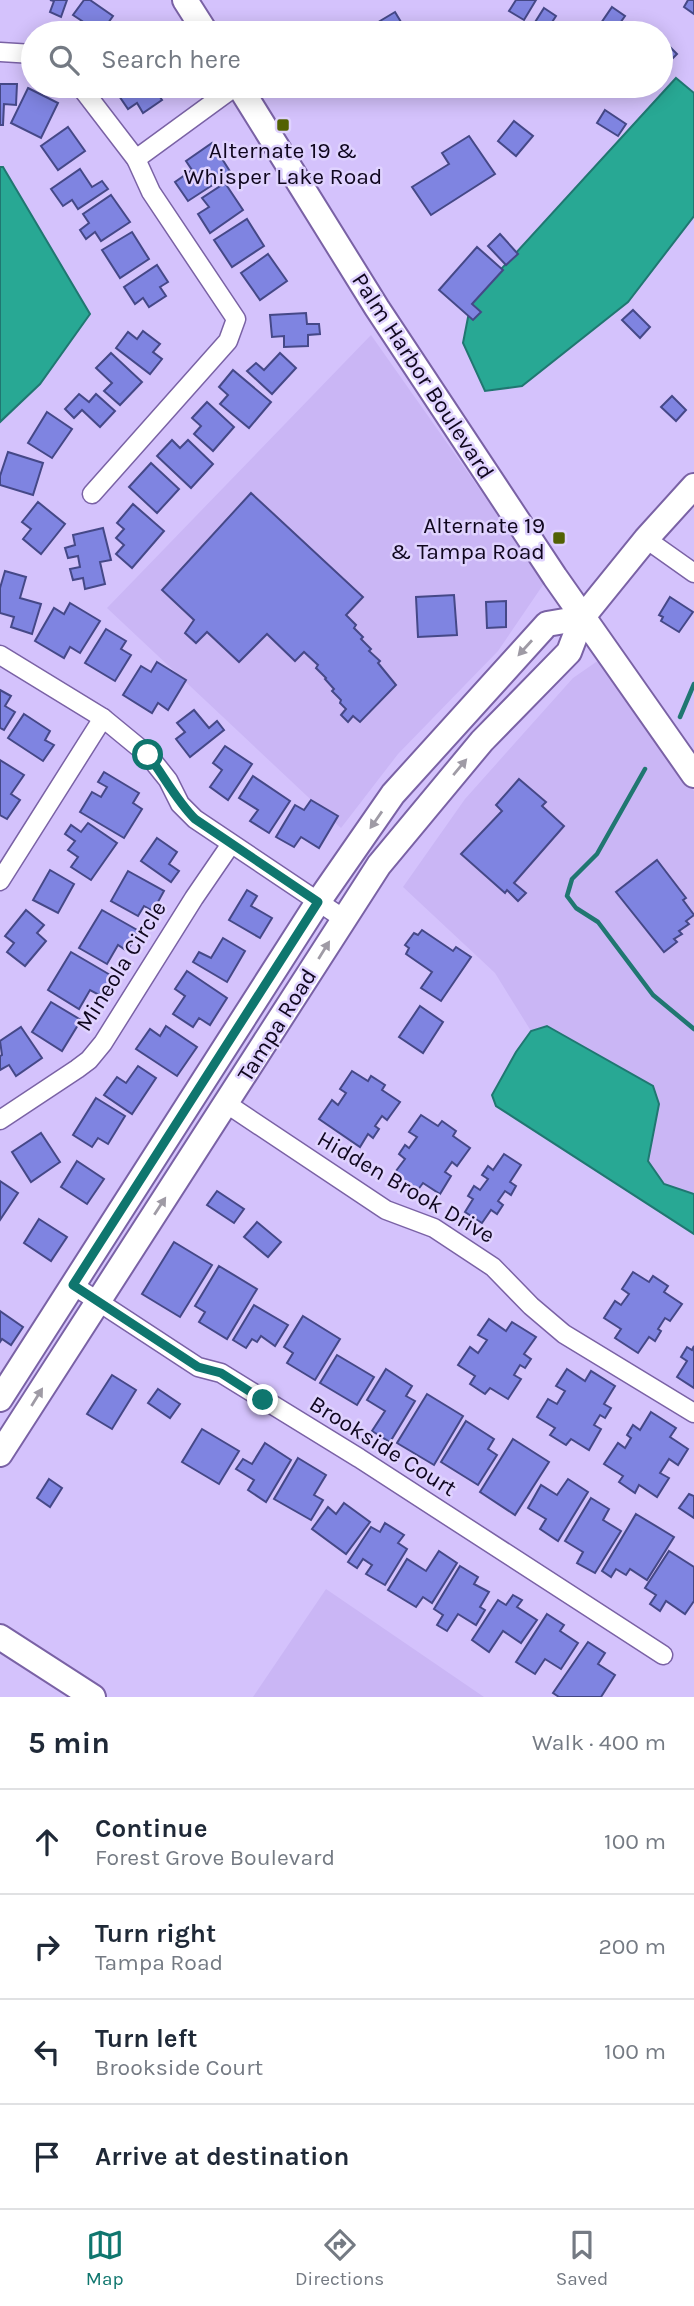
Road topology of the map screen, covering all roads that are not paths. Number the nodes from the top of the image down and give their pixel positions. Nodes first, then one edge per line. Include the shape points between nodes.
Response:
1 (185, 0) edge
2 (198, 21) edge
3 (0, 52) edge
4 (21, 53) edge
5 (89, 98) edge
6 (221, 98) edge
7 (246, 98) edge
8 (135, 159) junction
9 (694, 486) edge
10 (92, 494) dead end
11 (646, 539) junction
12 (694, 572) edge
13 (582, 618) junction
14 (0, 655) edge
15 (103, 718) junction
16 (687, 766) edge
17 (231, 844) junction
18 (0, 881) edge
19 (318, 902) junction
20 (344, 919) junction
21 (227, 1104) junction
22 (0, 1120) edge
23 (73, 1285) junction
24 (98, 1300) junction
25 (0, 1399) edge
26 (694, 1413) edge
27 (0, 1454) edge
28 (0, 1637) edge
29 (663, 1655) dead end
30 (93, 1697) edge

1 - 2 main road
3 - 4 street
5 - 8 street
6 - 8 street
7 - 13 main road, Palm Harbor Boulevard via 377,308
8 - 10 street via 151,192 236,319 228,341
9 - 11 main road, Tampa Road
11 - 12 street
11 - 13 main road, Tampa Road
13 - 16 main road, Palm Harbor Boulevard
13 -> 19 main road, Tampa Road via 547,624 393,794
20 -> 13 main road, Tampa Road via 379,865 482,741 569,652
14 - 15 street
15 - 17 street via 148,755 195,819
15 - 18 street
17 - 19 street
17 - 22 street, Mineola Circle via 103,1044 89,1060
19 - 20 street
19 - 23 main road, Tampa Road
21 -> 20 main road, Tampa Road
24 -> 21 main road, Tampa Road
21 - 26 street, Hidden Brook Drive via 386,1210 434,1228 493,1267 564,1334
23 - 24 street, Brookside Court
23 - 25 main road, Tampa Road
27 -> 24 main road, Tampa Road
24 - 29 street, Brookside Court via 198,1367 221,1373 359,1458
28 - 30 main road

